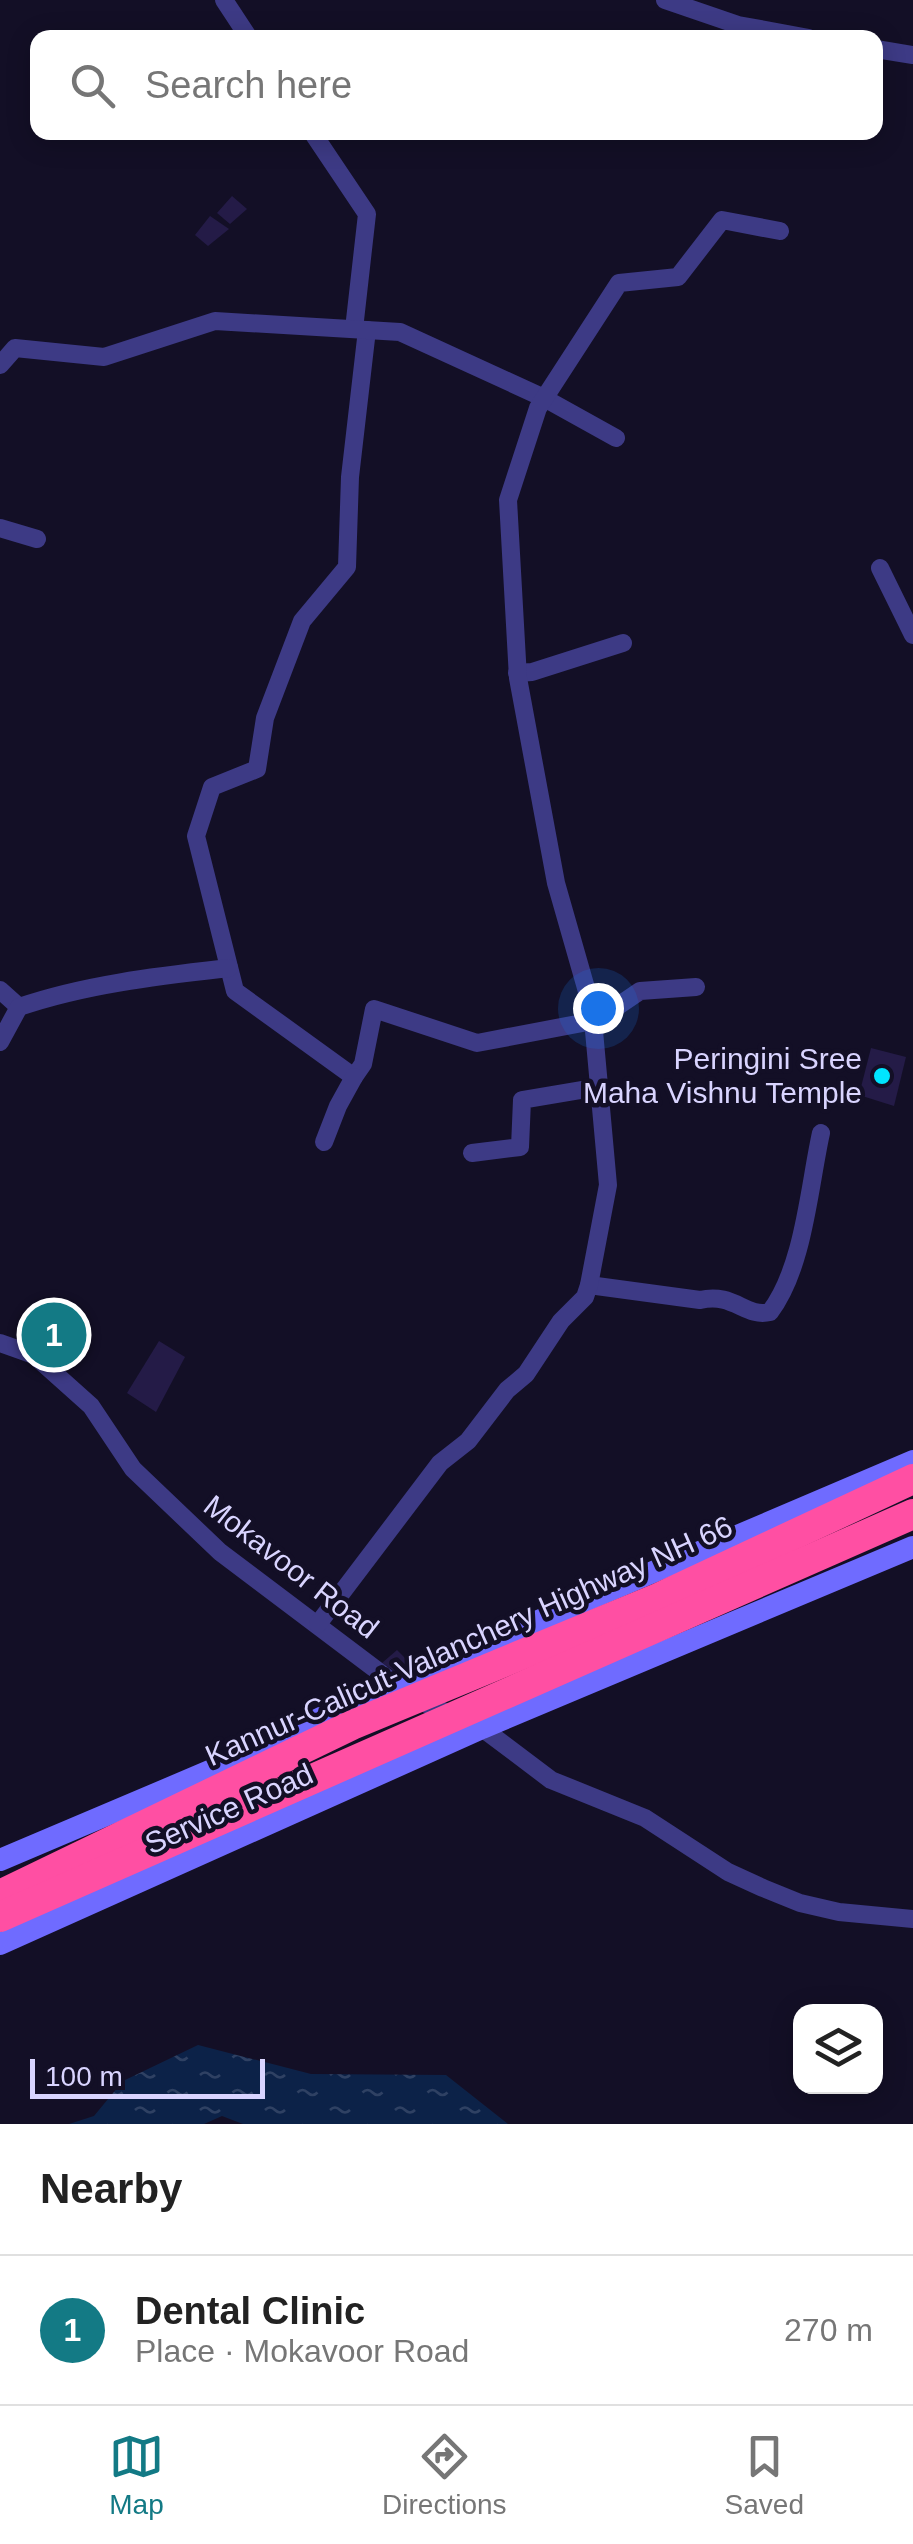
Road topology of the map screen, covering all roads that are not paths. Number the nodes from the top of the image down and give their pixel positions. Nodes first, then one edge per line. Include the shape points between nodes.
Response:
1 (224, 0) edge
2 (666, 0) edge
3 (244, 30) edge
4 (762, 30) edge
5 (883, 49) edge
6 (913, 54) edge
7 (317, 140) edge
8 (780, 232) dead end
9 (360, 330) junction
10 (0, 365) edge
11 (544, 398) junction
12 (616, 438) dead end
13 (0, 528) edge
14 (38, 539) dead end
15 (880, 568) dead end
16 (913, 635) edge
17 (623, 643) dead end
18 (518, 673) junction
19 (229, 968) junction
20 (696, 987) dead end
21 (0, 990) edge
22 (19, 1007) junction
23 (594, 1022) junction
24 (0, 1042) edge
25 (354, 1077) junction
26 (600, 1087) junction
27 (821, 1133) dead end
28 (324, 1142) dead end
29 (472, 1153) dead end
30 (589, 1285) junction
31 (0, 1343) edge
32 (913, 1460) edge
33 (913, 1479) edge
34 (913, 1514) edge
35 (913, 1547) edge
36 (318, 1624) junction
37 (404, 1691) junction
38 (470, 1722) junction
39 (0, 1860) edge
40 (0, 1895) edge
41 (0, 1916) edge
42 (913, 1919) edge
43 (0, 1944) edge

1 - 3 street
2 - 4 street
5 - 6 street
7 - 9 street via 367,214
8 - 11 street via 722,220 678,277 619,283
9 - 10 street via 215,321 104,357 15,348
9 - 11 street via 400,332
9 - 19 street via 346,568 302,621 265,718 256,769 212,787 196,836
11 - 12 street
11 - 18 street via 508,500
13 - 14 street
15 - 16 street
17 - 18 street
18 - 23 street via 556,883
19 - 22 street
19 - 25 street via 234,991
20 - 23 street via 640,991
21 - 22 street
22 - 24 street
23 - 25 street via 477,1043 374,1008 363,1064
23 - 26 street
25 - 28 street
26 - 29 street via 522,1100 520,1147
26 - 30 street via 608,1185
27 - 30 street via 795,1256 770,1312 717,1296 700,1300
30 - 36 street via 526,1374 440,1463
31 - 36 street, Mokavoor Road via 34,1355 91,1406 132,1469 220,1552
32 - 37 street
33 - 37 highway, Kannur-Calicut-Valanchery Highway NH 66 via 658,1598
34 - 38 highway
35 - 38 street, Service Road
36 - 37 street, Mokavoor Road
37 - 38 street, Mokavoor Road
37 - 39 street
37 - 40 highway, Kannur-Calicut-Valanchery Highway NH 66 via 352,1725
38 - 41 highway
38 - 42 street, Mokavoor Road via 551,1780 645,1818 762,1888 839,1912
38 - 43 street, Service Road

